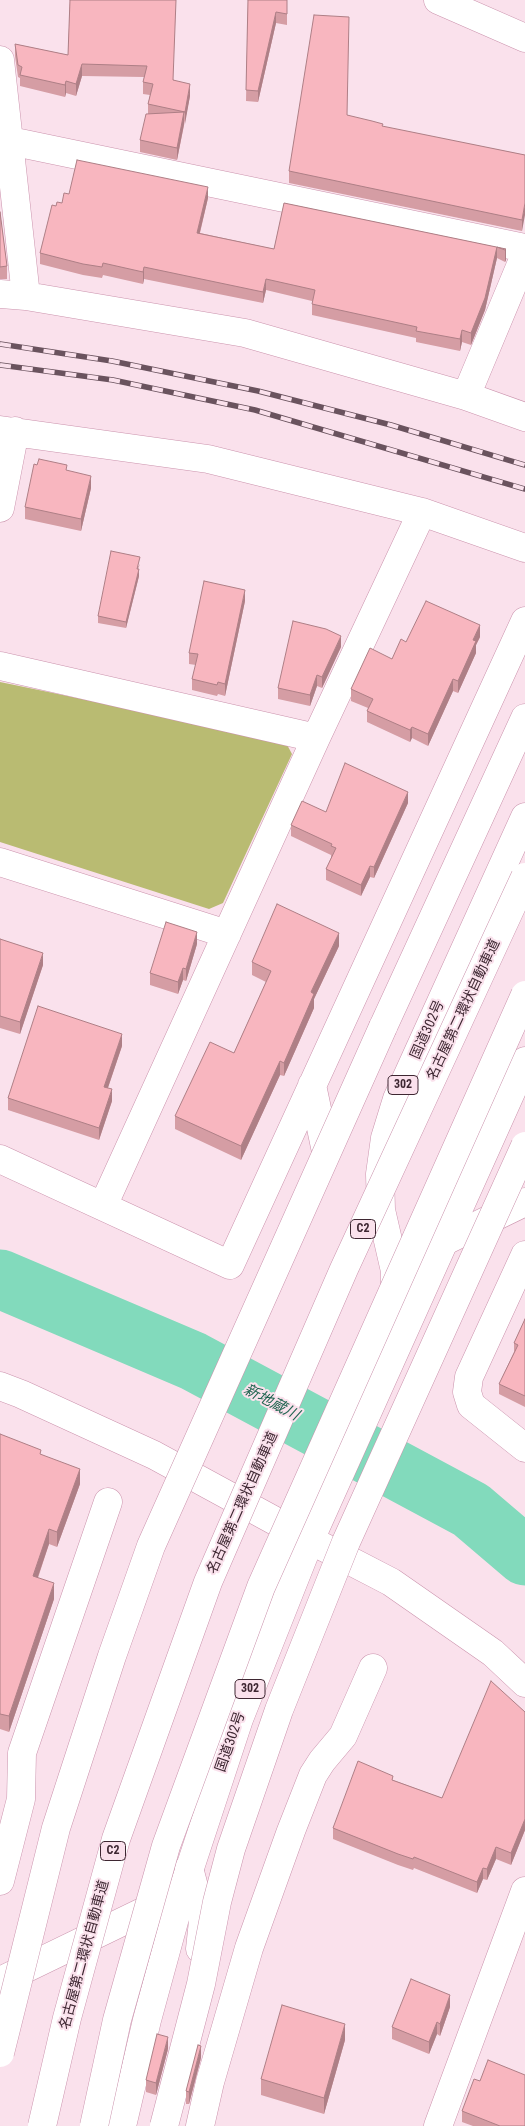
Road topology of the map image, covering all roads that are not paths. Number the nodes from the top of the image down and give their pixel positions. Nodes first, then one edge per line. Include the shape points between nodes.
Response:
1 (438, 0) edge
2 (525, 38) edge
3 (0, 60) edge
4 (10, 141) junction
5 (525, 248) edge
6 (525, 255) edge
7 (13, 295) edge
8 (466, 396) junction
9 (525, 417) edge
10 (8, 430) edge
11 (0, 508) edge
12 (422, 512) junction
13 (525, 548) edge
14 (525, 621) edge
15 (0, 666) edge
16 (525, 718) edge
17 (316, 738) junction
18 (525, 817) edge
19 (0, 862) edge
20 (525, 877) edge
21 (227, 934) junction
22 (525, 995) edge
23 (525, 1061) edge
24 (312, 1085) junction
25 (525, 1146) edge
26 (325, 1147) dead end
27 (0, 1159) edge
28 (525, 1202) edge
29 (103, 1206) junction
30 (443, 1242) junction
31 (525, 1255) edge
32 (385, 1373) junction
33 (0, 1386) edge
34 (525, 1448) edge
35 (108, 1502) dead end
36 (310, 1540) junction
37 (374, 1668) dead end
38 (525, 1683) edge
39 (10, 1775) edge
40 (185, 1880) junction
41 (0, 1881) edge
42 (525, 1891) edge
43 (0, 1982) edge
44 (219, 2050) junction
45 (0, 2053) edge
46 (42, 2126) edge
47 (94, 2126) edge
48 (122, 2126) edge
49 (164, 2126) edge
50 (200, 2126) edge
51 (438, 2126) edge

1 - 2 main road
3 - 4 main road
4 - 5 main road
4 - 7 main road
6 - 8 main road
7 - 8 main road via 245,333
8 - 9 main road
10 - 11 main road
10 - 12 main road via 208,459
12 - 13 main road
12 - 17 main road
14 - 24 main road
15 - 17 main road
16 - 45 main road, bridge via 151,1546 56,1828
17 - 21 main road
18 - 32 main road, 国道302号 / 302 via 400,1092 386,1138 380,1174 382,1210 395,1271 396,1305
19 - 21 main road
20 - 46 main road, 名古屋第二環状自動車道 / C2, bridge via 344,1269 208,1582 116,1839 67,2018
21 - 29 main road
22 - 47 main road, bridge via 261,1588 166,1846 117,2020
23 - 30 main road, 国道302号 / 302
24 - 26 main road
24 - 29 main road via 230,1265
25 - 49 main road, bridge via 346,1542 279,1710 231,1849 201,1984
27 - 29 main road
28 - 30 main road
30 - 32 main road, 国道302号 / 302
31 - 34 main road via 469,1377 467,1392 470,1405
32 - 36 main road, 国道302号 / 302
33 - 36 main road via 154,1455
35 - 39 main road via 22,1753
36 - 38 main road via 391,1582 493,1652
36 - 40 main road, 国道302号 / 302 via 239,1718
37 - 44 main road via 343,1736 313,1775 249,1948
39 - 41 main road via 21,1799
40 - 43 main road
40 - 44 main road via 203,1921 192,2002 197,2018
40 - 48 main road, 国道302号 / 302
42 - 51 main road
44 - 50 main road

